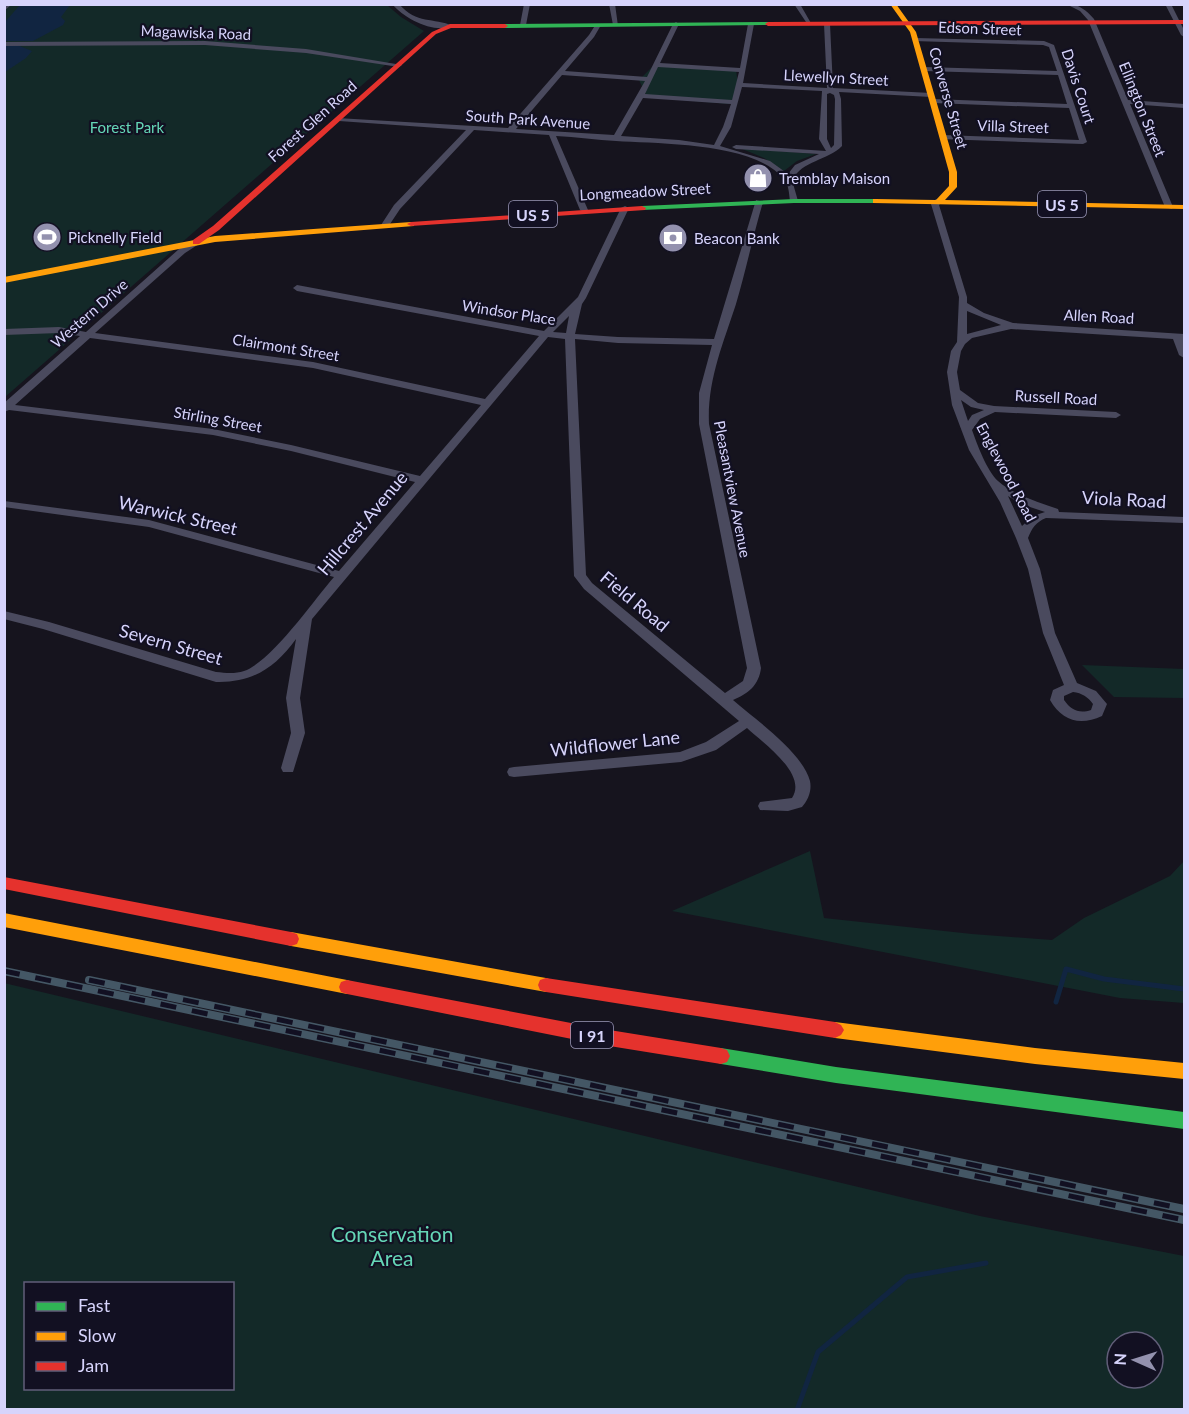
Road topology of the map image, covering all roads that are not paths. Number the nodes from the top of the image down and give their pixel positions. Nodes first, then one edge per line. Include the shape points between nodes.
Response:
1 (9, 4) edge
2 (395, 4) edge
3 (527, 4) edge
4 (612, 4) edge
5 (797, 4) edge
6 (893, 4) edge
7 (1069, 4) edge
8 (1168, 4) edge
9 (4, 9) edge
10 (1092, 22) junction
11 (1181, 22) edge
12 (422, 24) junction
13 (676, 24) junction
14 (751, 24) junction
15 (810, 24) junction
16 (826, 24) junction
17 (908, 24) junction
18 (523, 25) junction
19 (598, 25) junction
20 (616, 25) junction
21 (450, 26) junction
22 (434, 33) junction
23 (1185, 35) edge
24 (915, 40) junction
25 (4, 44) edge
26 (1044, 44) joint
27 (392, 65) junction
28 (657, 65) junction
29 (924, 69) junction
30 (742, 70) junction
31 (561, 73) junction
32 (569, 73) junction
33 (1060, 73) junction
34 (650, 79) junction
35 (739, 85) junction
36 (830, 90) junction
37 (641, 96) junction
38 (932, 98) junction
39 (734, 102) junction
40 (1126, 102) junction
41 (1071, 106) junction
42 (1185, 106) edge
43 (339, 119) junction
44 (472, 128) junction
45 (510, 131) junction
46 (520, 132) junction
47 (552, 134) junction
48 (943, 137) junction
49 (616, 139) junction
50 (1083, 142) joint
51 (716, 147) junction
52 (830, 152) junction
53 (789, 179) junction
54 (795, 201) junction
55 (939, 201) junction
56 (759, 202) junction
57 (1169, 207) junction
58 (1185, 207) edge
59 (625, 208) junction
60 (584, 210) junction
61 (385, 225) junction
62 (196, 242) junction
63 (4, 280) edge
64 (297, 288) dead end
65 (582, 298) junction
66 (964, 305) junction
67 (1012, 326) junction
68 (4, 332) edge
69 (82, 334) junction
70 (546, 334) junction
71 (570, 336) junction
72 (1181, 337) edge
73 (718, 342) junction
74 (962, 342) junction
75 (1185, 355) edge
76 (954, 391) junction
77 (488, 403) junction
78 (6, 408) edge
79 (994, 409) junction
80 (1116, 415) dead end
81 (966, 431) junction
82 (422, 480) junction
83 (993, 480) junction
84 (4, 504) edge
85 (1062, 514) junction
86 (1185, 520) edge
87 (1022, 538) junction
88 (341, 575) junction
89 (4, 615) edge
90 (306, 618) junction
91 (1072, 687) dead end
92 (723, 699) junction
93 (748, 721) junction
94 (288, 768) dead end
95 (514, 772) dead end
96 (765, 806) dead end
97 (4, 883) edge
98 (4, 920) edge
99 (1185, 1071) edge
100 (1185, 1121) edge

1 - 9 street
2 - 12 street
3 - 18 street
4 - 20 street
5 - 15 street
6 - 17 main road, Converse Street
7 - 10 street via 1085,12
8 - 11 street
10 - 11 main road
10 - 17 main road
10 - 40 street, Ellington Street
11 - 23 street
12 - 21 street
12 - 22 street
13 - 14 main road
13 - 20 main road
13 - 28 street
14 - 15 main road
14 - 30 street
15 - 16 main road
16 - 17 main road
16 - 36 street
17 - 24 main road, Converse Street
18 - 19 main road
18 - 21 main road
19 - 20 main road
19 - 31 street
21 - 22 main road, Forest Glen Road
22 - 27 main road, Forest Glen Road
24 - 26 street, Edson Street
24 - 29 main road, Converse Street
25 - 27 street, Magawiska Road via 205,43 306,51
26 - 33 street, Davis Court via 1052,46
27 - 43 main road, Forest Glen Road
28 - 30 street
28 - 34 street
29 - 33 street
29 - 38 main road, Converse Street
30 - 35 street
31 - 32 street
31 - 45 street
32 - 34 street
32 - 46 street
33 - 41 street, Davis Court
34 - 37 street
35 - 36 street, Llewellyn Street
35 - 39 street
36 - 38 street, Llewellyn Street
36 - 52 street via 824,93 823,100 823,140
36 - 52 street via 837,94 839,129 838,146
37 - 39 street
37 - 49 street
38 - 41 street, Llewellyn Street
38 - 48 main road, Converse Street
39 - 51 street via 721,143
40 - 42 street
40 - 57 street, Ellington Street
41 - 50 street, Davis Court
43 - 44 street, South Park Avenue
43 - 62 main road, Forest Glen Road
44 - 45 street, South Park Avenue
44 - 61 street via 397,207
45 - 46 street, South Park Avenue
46 - 47 street, South Park Avenue
47 - 49 street, South Park Avenue
47 - 60 street
48 - 50 street, Villa Street
48 - 55 main road, Converse Street via 954,183
49 - 51 street, South Park Avenue
51 - 52 street, South Park Avenue
51 - 53 street, South Park Avenue via 756,158
52 - 53 street via 801,164
53 - 54 street
54 - 55 main road, Longmeadow Street / US 5
54 - 56 main road, Longmeadow Street / US 5
55 - 57 main road, Longmeadow Street / US 5
55 - 66 street, Englewood Road via 935,204
56 - 59 main road, Longmeadow Street / US 5
56 - 73 street, Pleasantview Avenue
57 - 58 main road, Longmeadow Street / US 5
59 - 60 main road, Longmeadow Street / US 5
59 - 65 street, Field Road
60 - 61 main road, Longmeadow Street / US 5
61 - 62 main road, Longmeadow Street / US 5
62 - 63 main road, Longmeadow Street / US 5
62 - 69 street, Western Drive
64 - 70 street, Windsor Place
65 - 70 street, Field Road
65 - 71 street, Field Road
66 - 67 street, Allen Road
66 - 74 street, Englewood Road
67 - 72 street, Allen Road
67 - 74 street, Allen Road via 969,336
68 - 69 street, Clairmont Street via 44,329
69 - 77 street, Clairmont Street via 313,365
69 - 78 street, Western Drive
70 - 71 street, Windsor Place
70 - 77 street, Hillcrest Avenue
71 - 73 street, Windsor Place
71 - 92 street, Field Road via 580,576
72 - 75 street
73 - 92 street, Pleasantview Avenue via 704,393 703,417 754,668 749,684
74 - 76 street, Englewood Road via 954,358
76 - 79 street, Russell Road via 975,405
76 - 81 street, Englewood Road
77 - 82 street, Hillcrest Avenue
78 - 82 street, Stirling Street via 213,432
79 - 80 street, Russell Road
79 - 81 street, Russell Road via 976,417
81 - 83 street, Englewood Road
82 - 88 street, Hillcrest Avenue
83 - 85 street, Viola Road via 1025,502
83 - 87 street, Englewood Road
84 - 88 street, Warwick Street via 149,524
85 - 86 street, Viola Road
85 - 87 street, Viola Road via 1035,518
87 - 91 street, Englewood Road via 1034,569 1049,633
88 - 90 street, Hillcrest Avenue
89 - 90 street, Severn Street via 228,678 261,670
90 - 94 street, Hillcrest Avenue via 293,698 298,733
92 - 93 street, Field Road
93 - 95 street, Wildflower Lane via 711,746 681,757
93 - 96 street, Field Road via 792,761 804,788 797,802
97 - 99 main road, I 91 via 630,1000 911,1042
98 - 100 main road, I 91 via 542,1026 700,1053 895,1084

